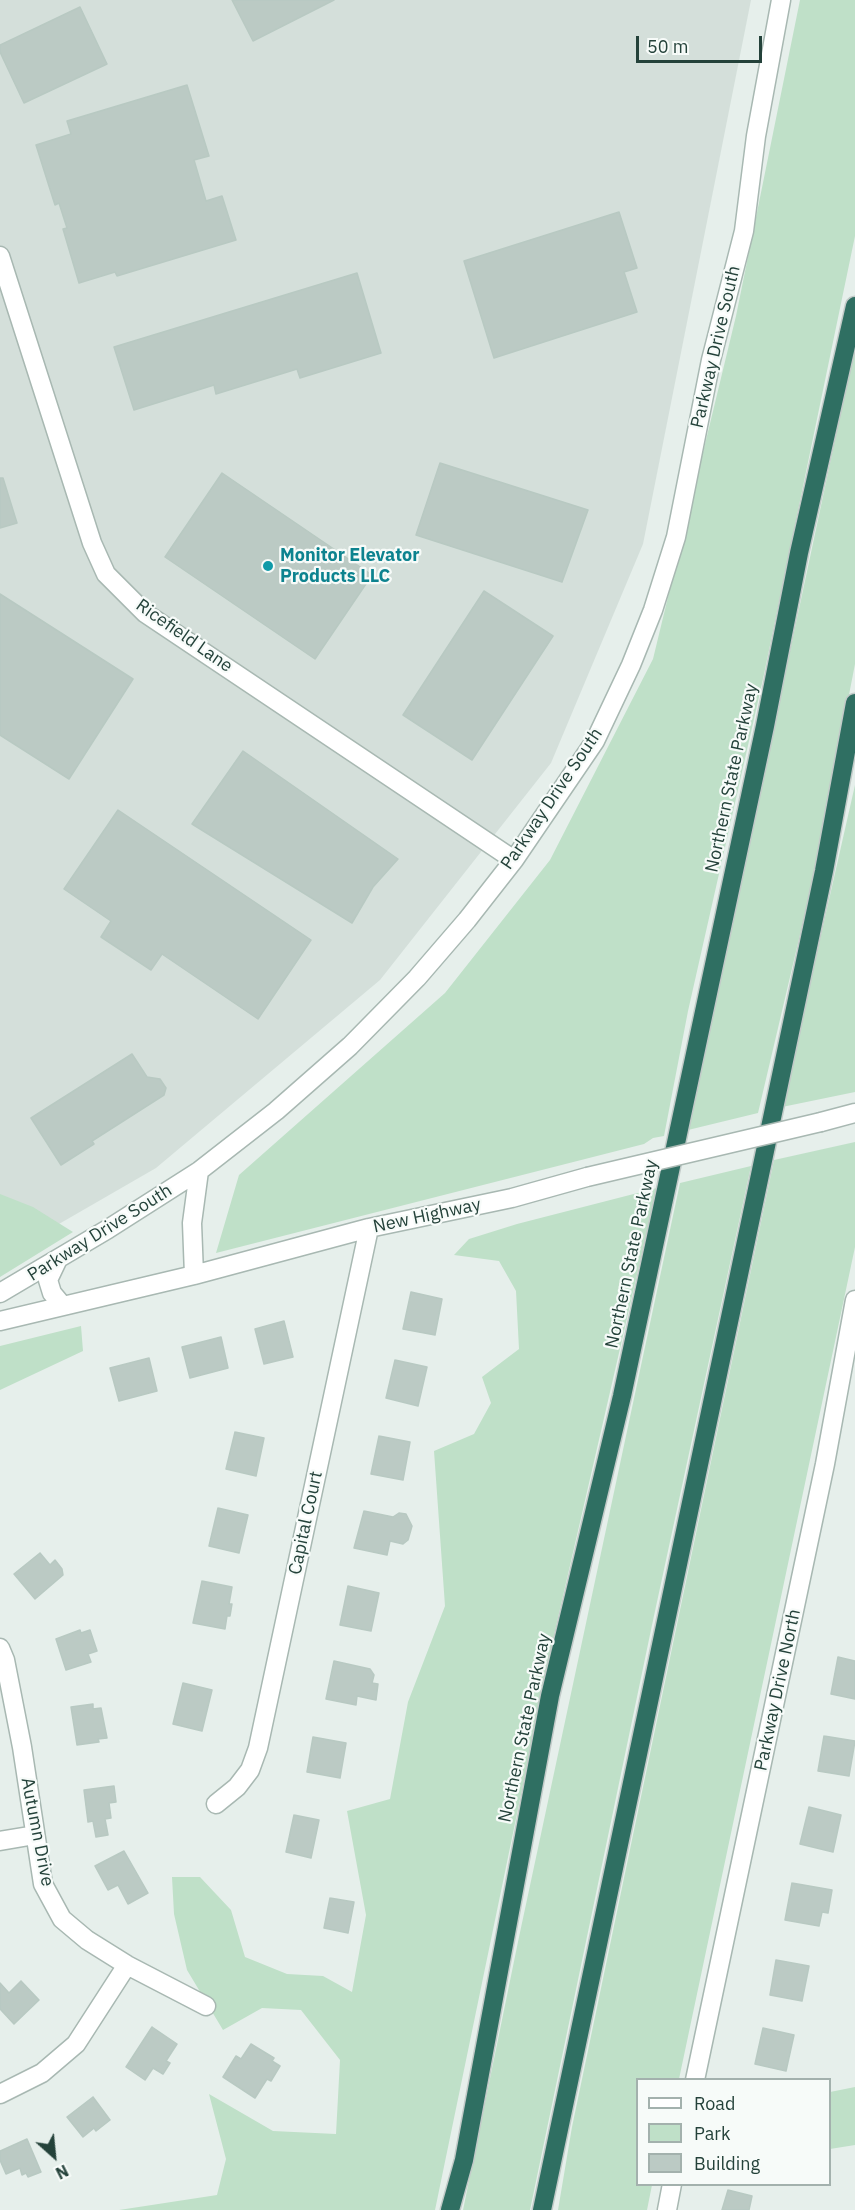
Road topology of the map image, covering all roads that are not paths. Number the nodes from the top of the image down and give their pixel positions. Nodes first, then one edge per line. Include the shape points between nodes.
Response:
1 (781, 0) edge
2 (0, 256) edge
3 (855, 306) edge
4 (855, 703) edge
5 (514, 860) junction
6 (855, 1113) edge
7 (199, 1171) junction
8 (369, 1228) junction
9 (58, 1257) junction
10 (194, 1275) junction
11 (0, 1293) edge
12 (855, 1300) edge
13 (62, 1305) junction
14 (0, 1321) edge
15 (0, 1648) edge
16 (216, 1804) dead end
17 (35, 1835) junction
18 (0, 1841) edge
19 (127, 1965) junction
20 (206, 2006) dead end
21 (695, 2078) edge
22 (0, 2094) edge
23 (672, 2186) edge
24 (450, 2210) edge
25 (542, 2210) edge
26 (666, 2210) edge

1 - 5 street, Parkway Drive South via 756,136 744,231 714,349 676,537 640,643 595,741
2 - 5 street, Ricefield Lane via 92,543 106,574 145,613
3 - 24 highway, Northern State Parkway via 799,553 625,1384 550,1696 466,2148
4 - 25 highway via 824,871
5 - 7 street, Parkway Drive South via 417,978 351,1046
6 - 8 street, New Highway, bridge via 512,1198
7 - 9 street, Parkway Drive South
7 - 10 street, Parkway Drive South via 192,1223
8 - 10 street, New Highway
8 - 16 street, Capital Court via 258,1748 250,1770
9 - 11 street, Parkway Drive South
9 - 13 street via 48,1280
10 - 13 street, New Highway
12 - 21 street, Parkway Drive North via 825,1464
13 - 14 street, New Highway
15 - 17 street, Autumn Drive via 22,1747
17 - 18 street
17 - 19 street, Autumn Drive via 43,1884 62,1918 87,1940
19 - 20 street, Autumn Drive
19 - 22 street via 76,2044 42,2073
23 - 26 street

